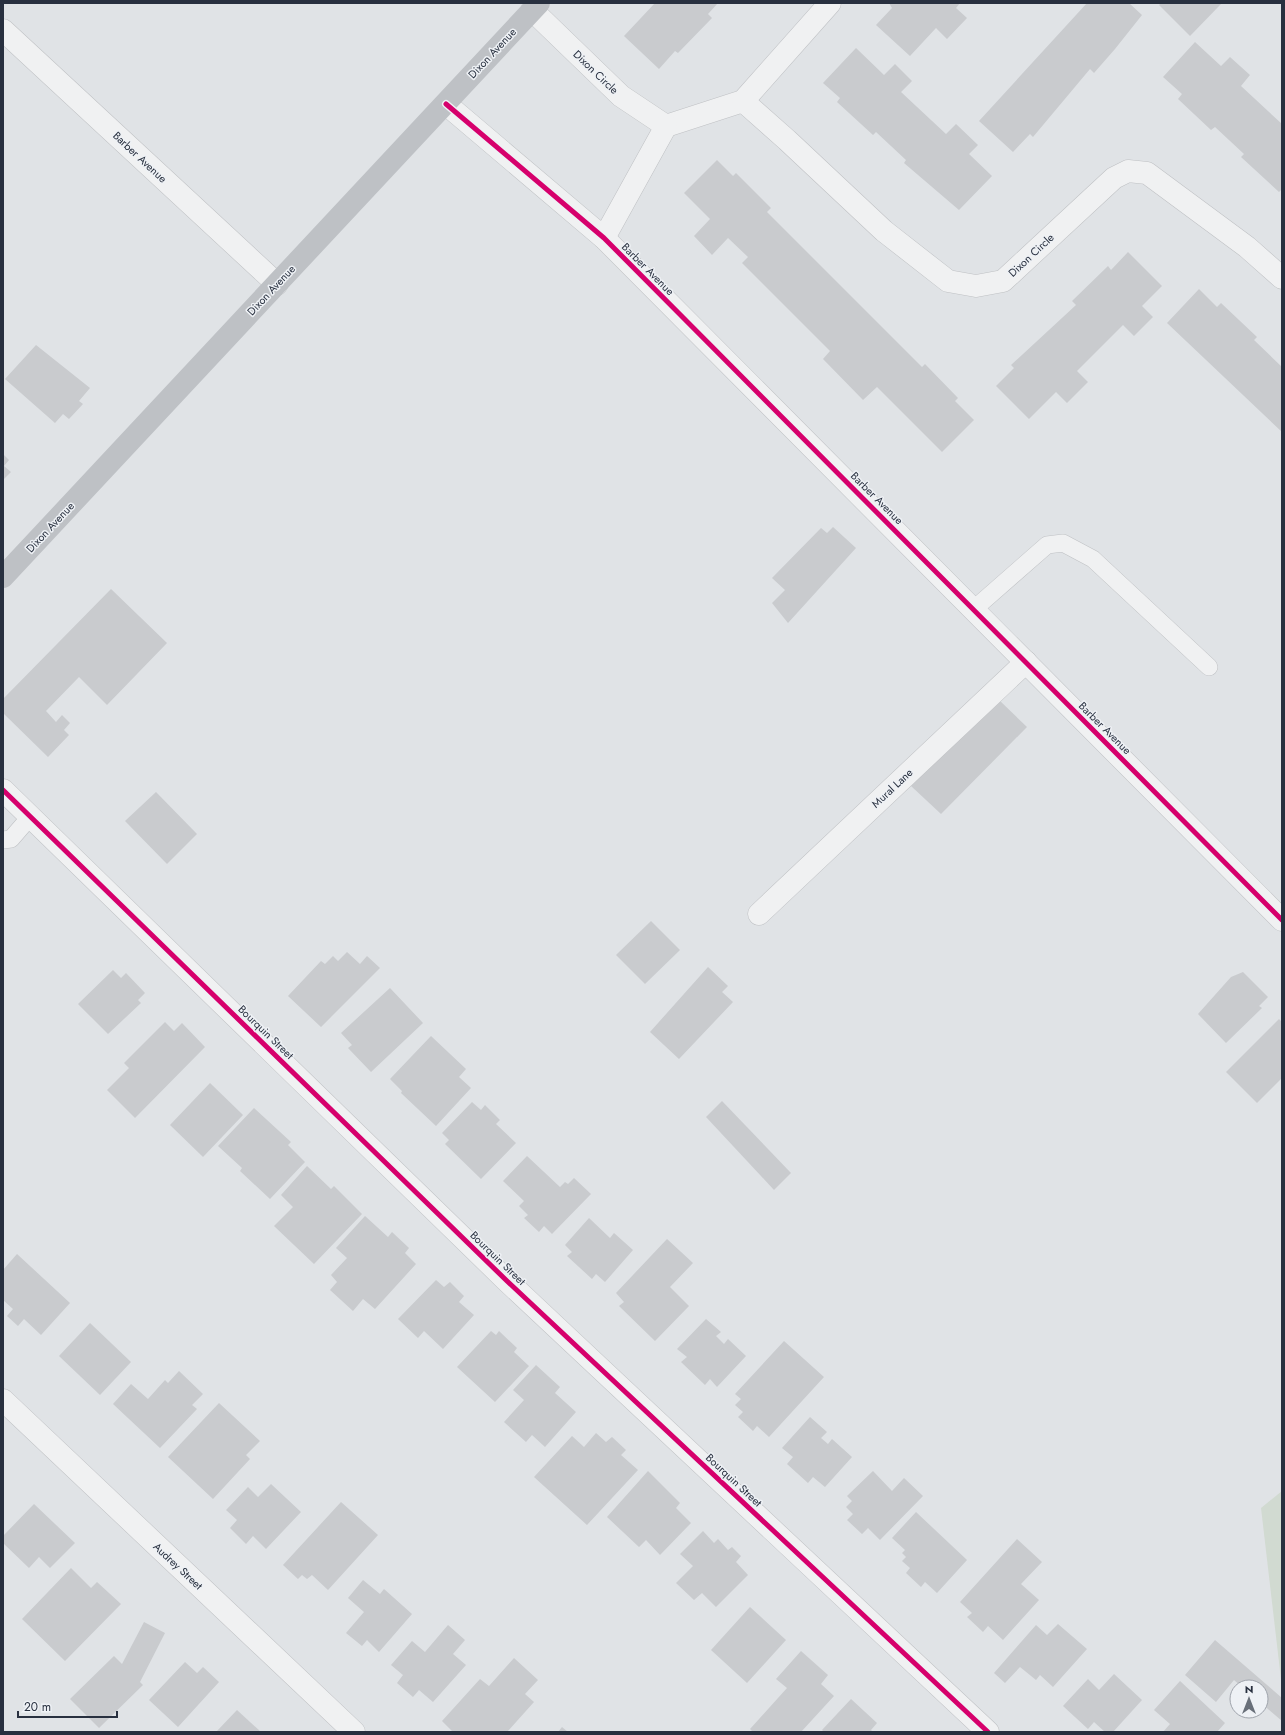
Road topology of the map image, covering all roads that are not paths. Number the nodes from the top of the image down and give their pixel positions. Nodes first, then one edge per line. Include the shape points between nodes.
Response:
1 (830, 3) edge
2 (536, 6) edge
3 (3, 30) edge
4 (743, 101) junction
5 (446, 104) junction
6 (666, 126) junction
7 (604, 238) junction
8 (1282, 278) edge
9 (277, 284) junction
10 (3, 577) edge
11 (974, 610) junction
12 (1026, 662) junction
13 (1209, 667) dead end
14 (3, 790) edge
15 (30, 817) junction
16 (3, 840) edge
17 (759, 914) dead end
18 (1282, 920) edge
19 (3, 1400) edge
20 (354, 1732) edge
21 (988, 1732) edge

1 - 4 street
2 - 5 street, Dixon Avenue
2 - 6 street, Dixon Circle via 621,96
3 - 9 street, Barber Avenue
4 - 6 street
4 - 8 street, Dixon Circle via 884,231 948,281 976,286 1003,281 1114,178 1128,171 1147,173 1247,247
5 - 7 street, Barber Avenue
5 - 9 street, Dixon Avenue
6 - 7 street
7 - 11 street, Barber Avenue
9 - 10 street, Dixon Avenue
11 - 12 street, Barber Avenue
11 - 13 lane via 1047,545 1063,543 1093,559
12 - 17 street, Mural Lane
12 - 18 street, Barber Avenue
14 - 15 street, Bourquin Street
15 - 16 lane via 11,839
15 - 21 street, Bourquin Street via 507,1281
19 - 20 street, Audrey Street

